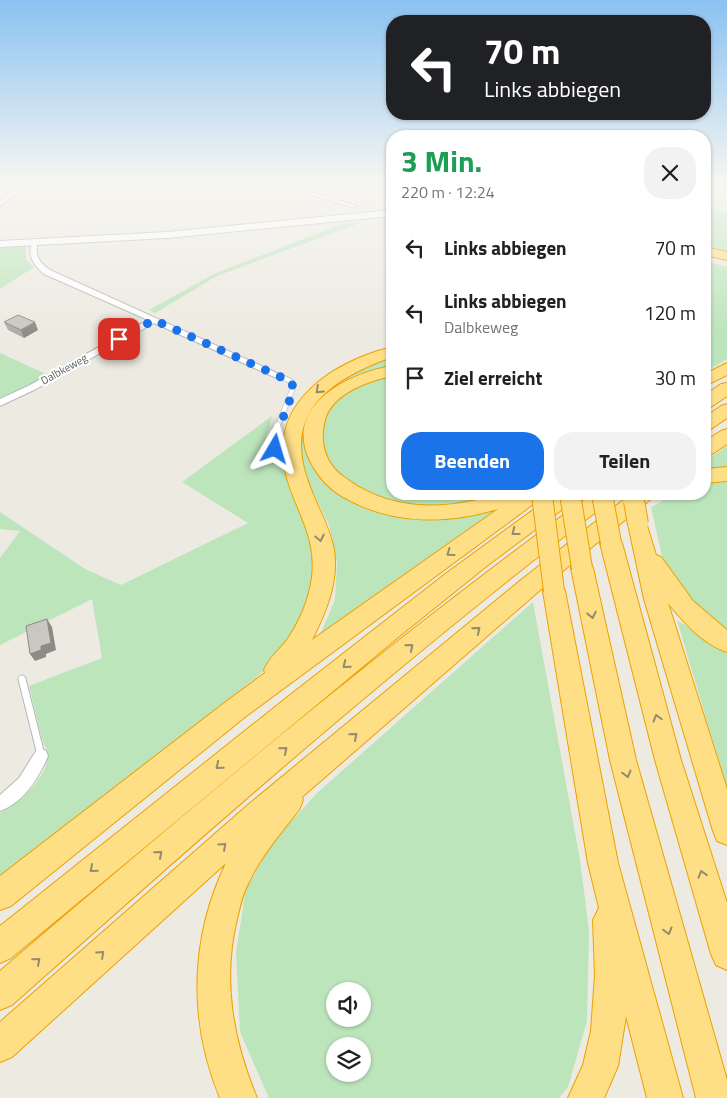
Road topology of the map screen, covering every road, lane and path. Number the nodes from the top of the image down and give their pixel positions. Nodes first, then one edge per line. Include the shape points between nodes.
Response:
1 (184, 233) edge
2 (35, 243) junction
3 (0, 244) edge
4 (711, 252) edge
5 (727, 256) edge
6 (711, 260) edge
7 (727, 264) edge
8 (154, 320) junction
9 (386, 354) edge
10 (727, 368) edge
11 (386, 373) edge
12 (711, 377) edge
13 (284, 378) joint
14 (727, 388) edge
15 (711, 399) edge
16 (0, 402) edge
17 (727, 410) edge
18 (711, 421) edge
19 (727, 435) edge
20 (711, 446) edge
21 (290, 452) junction
22 (727, 474) edge
23 (711, 475) edge
24 (499, 500) edge
25 (524, 500) edge
26 (542, 500) edge
27 (561, 500) edge
28 (571, 500) edge
29 (598, 500) edge
30 (603, 500) edge
31 (633, 500) edge
32 (639, 500) edge
33 (651, 500) edge
34 (640, 534) junction
35 (606, 536) junction
36 (727, 642) edge
37 (22, 679) dead end
38 (236, 709) junction
39 (42, 756) joint
40 (317, 768) junction
41 (0, 804) edge
42 (727, 831) edge
43 (604, 863) junction
44 (0, 895) edge
45 (0, 947) edge
46 (727, 954) edge
47 (0, 993) edge
48 (0, 1045) edge
49 (239, 1098) edge
50 (586, 1098) edge
51 (665, 1098) edge
52 (714, 1098) edge

1 - 2 street
2 - 3 street
2 - 8 street via 32,253 37,264 47,272
4 - 5 highway
6 - 7 highway
8 - 13 street
8 - 16 street, Dalbkeweg
9 -> 21 highway via 343,372 307,400 296,419
10 - 12 highway
11 - 24 highway via 344,387 320,410 312,439 321,464 332,478 366,501 409,512 459,510
13 - 21 lane via 292,382 293,388 270,445
14 - 15 highway
17 - 18 highway
19 - 20 highway
21 -> 38 highway via 320,532 324,561 322,592 310,622 289,658
22 - 23 highway
25 -> 38 highway
26 - 43 highway, bridge via 554,591
27 -> 45 highway via 420,606 156,817
28 -> 52 highway, bridge via 582,568 623,760
47 -> 29 highway via 173,843 454,610
30 - 35 highway, bridge
31 - 34 highway, bridge
32 - 35 highway
33 - 35 highway
34 - 36 highway via 678,602 696,620
34 - 42 highway via 655,599
40 -> 35 highway via 496,614
46 -> 35 highway
37 - 39 lane
38 - 44 highway
39 - 41 street via 28,781
48 -> 40 highway via 259,814
40 - 49 highway via 253,846 234,882 219,930 213,1006 220,1048
43 - 50 highway via 612,967 608,1022 600,1066
43 - 51 highway

